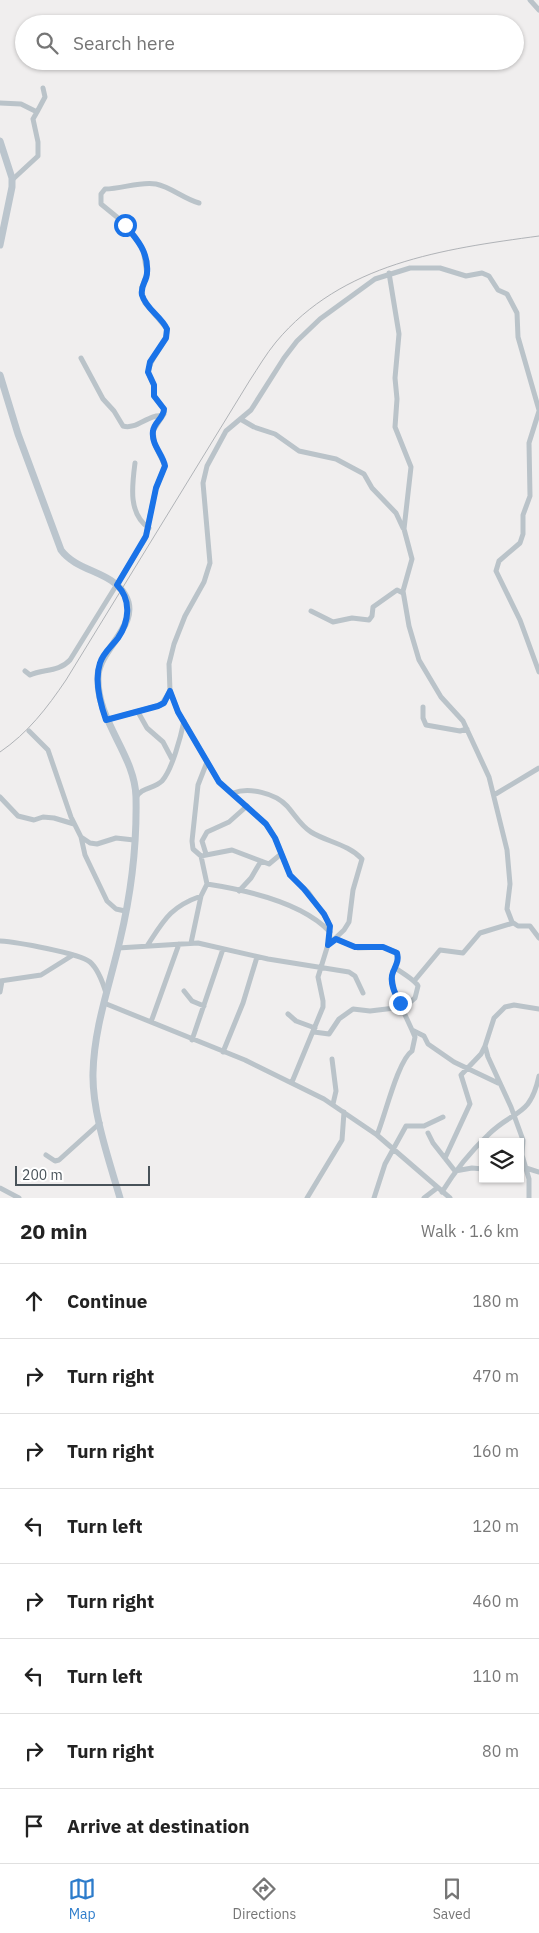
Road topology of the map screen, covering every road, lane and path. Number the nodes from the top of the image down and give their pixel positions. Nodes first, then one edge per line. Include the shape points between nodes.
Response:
1 (530, 0) edge
2 (539, 10) edge
3 (44, 88) dead end
4 (0, 103) edge
5 (38, 112) junction
6 (0, 143) edge
7 (12, 180) junction
8 (199, 203) dead end
9 (0, 245) edge
10 (389, 272) junction
11 (81, 358) dead end
12 (0, 375) edge
13 (539, 411) edge
14 (162, 416) junction
15 (144, 420) junction
16 (242, 420) junction
17 (154, 428) junction
18 (135, 463) dead end
19 (149, 528) junction
20 (404, 529) junction
21 (117, 585) junction
22 (404, 593) junction
23 (311, 610) dead end
24 (25, 671) dead end
25 (539, 672) edge
26 (170, 691) junction
27 (423, 707) dead end
28 (138, 712) junction
29 (106, 720) junction
30 (184, 721) junction
31 (467, 729) junction
32 (29, 731) dead end
33 (172, 759) junction
34 (207, 762) junction
35 (539, 768) edge
36 (233, 792) junction
37 (494, 795) junction
38 (0, 797) edge
39 (136, 799) junction
40 (247, 806) junction
41 (74, 824) junction
42 (81, 837) junction
43 (134, 840) junction
44 (281, 854) junction
45 (203, 855) junction
46 (261, 861) junction
47 (207, 884) junction
48 (239, 891) junction
49 (201, 896) junction
50 (125, 911) junction
51 (513, 923) junction
52 (330, 932) junction
53 (539, 938) edge
54 (336, 939) junction
55 (0, 941) edge
56 (191, 943) junction
57 (179, 944) junction
58 (328, 945) junction
59 (147, 946) junction
60 (118, 948) junction
61 (223, 949) junction
62 (73, 955) junction
63 (257, 956) junction
64 (395, 968) junction
65 (320, 969) junction
66 (415, 980) junction
67 (1, 981) edge
68 (184, 991) dead end
69 (0, 992) edge
70 (106, 993) junction
71 (362, 993) dead end
72 (104, 1003) junction
73 (204, 1006) junction
74 (403, 1007) junction
75 (539, 1009) edge
76 (288, 1014) dead end
77 (151, 1022) junction
78 (315, 1030) junction
79 (412, 1030) junction
80 (192, 1040) junction
81 (485, 1046) junction
82 (223, 1052) junction
83 (332, 1059) dead end
84 (467, 1067) junction
85 (539, 1076) edge
86 (292, 1082) junction
87 (499, 1083) junction
88 (537, 1094) edge
89 (333, 1104) junction
90 (344, 1112) junction
91 (514, 1116) junction
92 (443, 1118) dead end
93 (100, 1123) junction
94 (428, 1133) dead end
95 (377, 1135) junction
96 (394, 1149) junction
97 (46, 1155) dead end
98 (444, 1158) junction
99 (526, 1168) junction
100 (479, 1169) edge
101 (456, 1171) junction
102 (539, 1172) edge
103 (0, 1188) edge
104 (436, 1188) junction
105 (442, 1192) junction
106 (19, 1198) edge
107 (120, 1198) edge
108 (307, 1198) edge
109 (374, 1198) edge
110 (424, 1198) edge
111 (450, 1198) edge
112 (530, 1198) edge

1 - 2 street
3 - 5 street via 45,97
4 - 5 street via 22,104
5 - 7 street via 33,121 38,156
6 - 7 street
7 - 9 street via 12,194
8 - 14 street via 151,183 101,192 101,204 123,222 141,245 147,271 142,287 144,299 167,329 166,338 150,362 148,372 154,385 154,396 164,409
10 - 13 street via 433,267 463,276 479,272 489,276 498,290 507,294 517,313 518,337
10 - 16 street via 339,302 297,341
10 - 20 street via 398,334 395,427 412,467
11 - 15 street via 103,399 123,426 129,427
12 - 21 street via 61,550 72,562
13 - 25 street via 528,443 530,496 523,515 523,534 520,543 499,561 496,571 520,620
14 - 15 street
14 - 17 street
15 - 17 street
16 - 20 street via 275,434 298,451 336,459 364,474 372,488 396,513
16 - 26 street via 223,436 206,470 204,488 210,563 202,588 185,616 174,644 169,664
17 - 19 street via 155,445 165,466 156,488
18 - 19 street via 135,512
19 - 21 street
20 - 22 street via 412,559
21 - 24 street via 68,662 56,669 32,675
21 - 29 street via 127,598 127,613 122,632 99,667 99,694
22 - 23 street via 398,590 381,600 373,607 369,620 352,618 333,622
22 - 31 street via 416,652 441,697
26 - 28 street via 162,705
26 - 30 street
27 - 31 street via 426,725 460,731
28 - 29 street
28 - 33 street via 146,728 163,742
29 - 39 street via 132,777
30 - 33 street
30 - 34 street
31 - 37 street
32 - 41 street via 48,750
33 - 39 street via 166,777 140,792
34 - 36 street via 219,782
34 - 45 street via 198,785 192,833 192,847
35 - 37 street
36 - 40 street
36 - 54 street via 258,792 282,802 309,831 347,848 362,859 354,883 349,922
37 - 51 street via 507,850 510,884 507,905
38 - 41 street via 18,816 34,820 54,818
39 - 43 street
40 - 44 street via 266,824
40 - 45 street via 229,822 207,832 202,841
41 - 42 street
42 - 43 street via 97,844 116,838
42 - 50 street via 85,855 107,901 116,909
43 - 50 street
44 - 46 street via 272,863
44 - 52 street via 290,875 324,914
45 - 46 street via 232,850
45 - 47 street
46 - 48 street
47 - 48 street
47 - 49 street
48 - 52 street via 287,904 315,919
49 - 56 street
49 - 59 street via 173,910
50 - 60 street
51 - 53 street via 529,926
51 - 66 street via 480,933 463,953 440,950
52 - 58 street
54 - 58 street
54 - 64 street via 358,948 392,949 398,957
55 - 62 street
56 - 57 street
56 - 61 street
57 - 59 street
57 - 77 street
58 - 65 street
59 - 60 street
60 - 70 street
61 - 63 street
61 - 73 street
62 - 67 street via 41,975
62 - 70 street via 90,962
63 - 65 street
63 - 82 street
64 - 66 street
64 - 74 street via 392,975 394,988
65 - 71 street via 351,973
65 - 78 street via 318,981 323,1001
66 - 74 street via 417,995
67 - 69 street
68 - 73 street via 192,1001
70 - 72 street
72 - 77 street
72 - 93 street via 93,1075
73 - 80 street
74 - 78 street via 370,1012 353,1009 339,1019 329,1034
74 - 79 street
75 - 81 street via 514,1005 504,1008 494,1018
76 - 78 street
77 - 80 street
78 - 86 street
79 - 84 street via 424,1036 428,1044 448,1058
79 - 95 street via 415,1037 412,1051 400,1066
80 - 82 street
81 - 84 street
81 - 87 street
82 - 86 street
83 - 89 street via 336,1091
84 - 87 street
84 - 98 street via 461,1076 470,1097 469,1108
85 - 88 street
86 - 89 street
87 - 91 street
88 - 91 street
89 - 90 street
90 - 95 street
90 - 108 street via 342,1140
91 - 99 street via 523,1140 522,1155
91 - 101 street via 489,1134
92 - 96 street via 424,1126 406,1126
93 - 97 street via 59,1160
93 - 107 street
94 - 98 street
95 - 96 street
96 - 104 street
96 - 109 street via 382,1171
98 - 101 street
99 - 102 street
99 - 112 street
100 - 101 street
101 - 105 street
103 - 106 street
104 - 105 street
104 - 110 street
105 - 111 street

